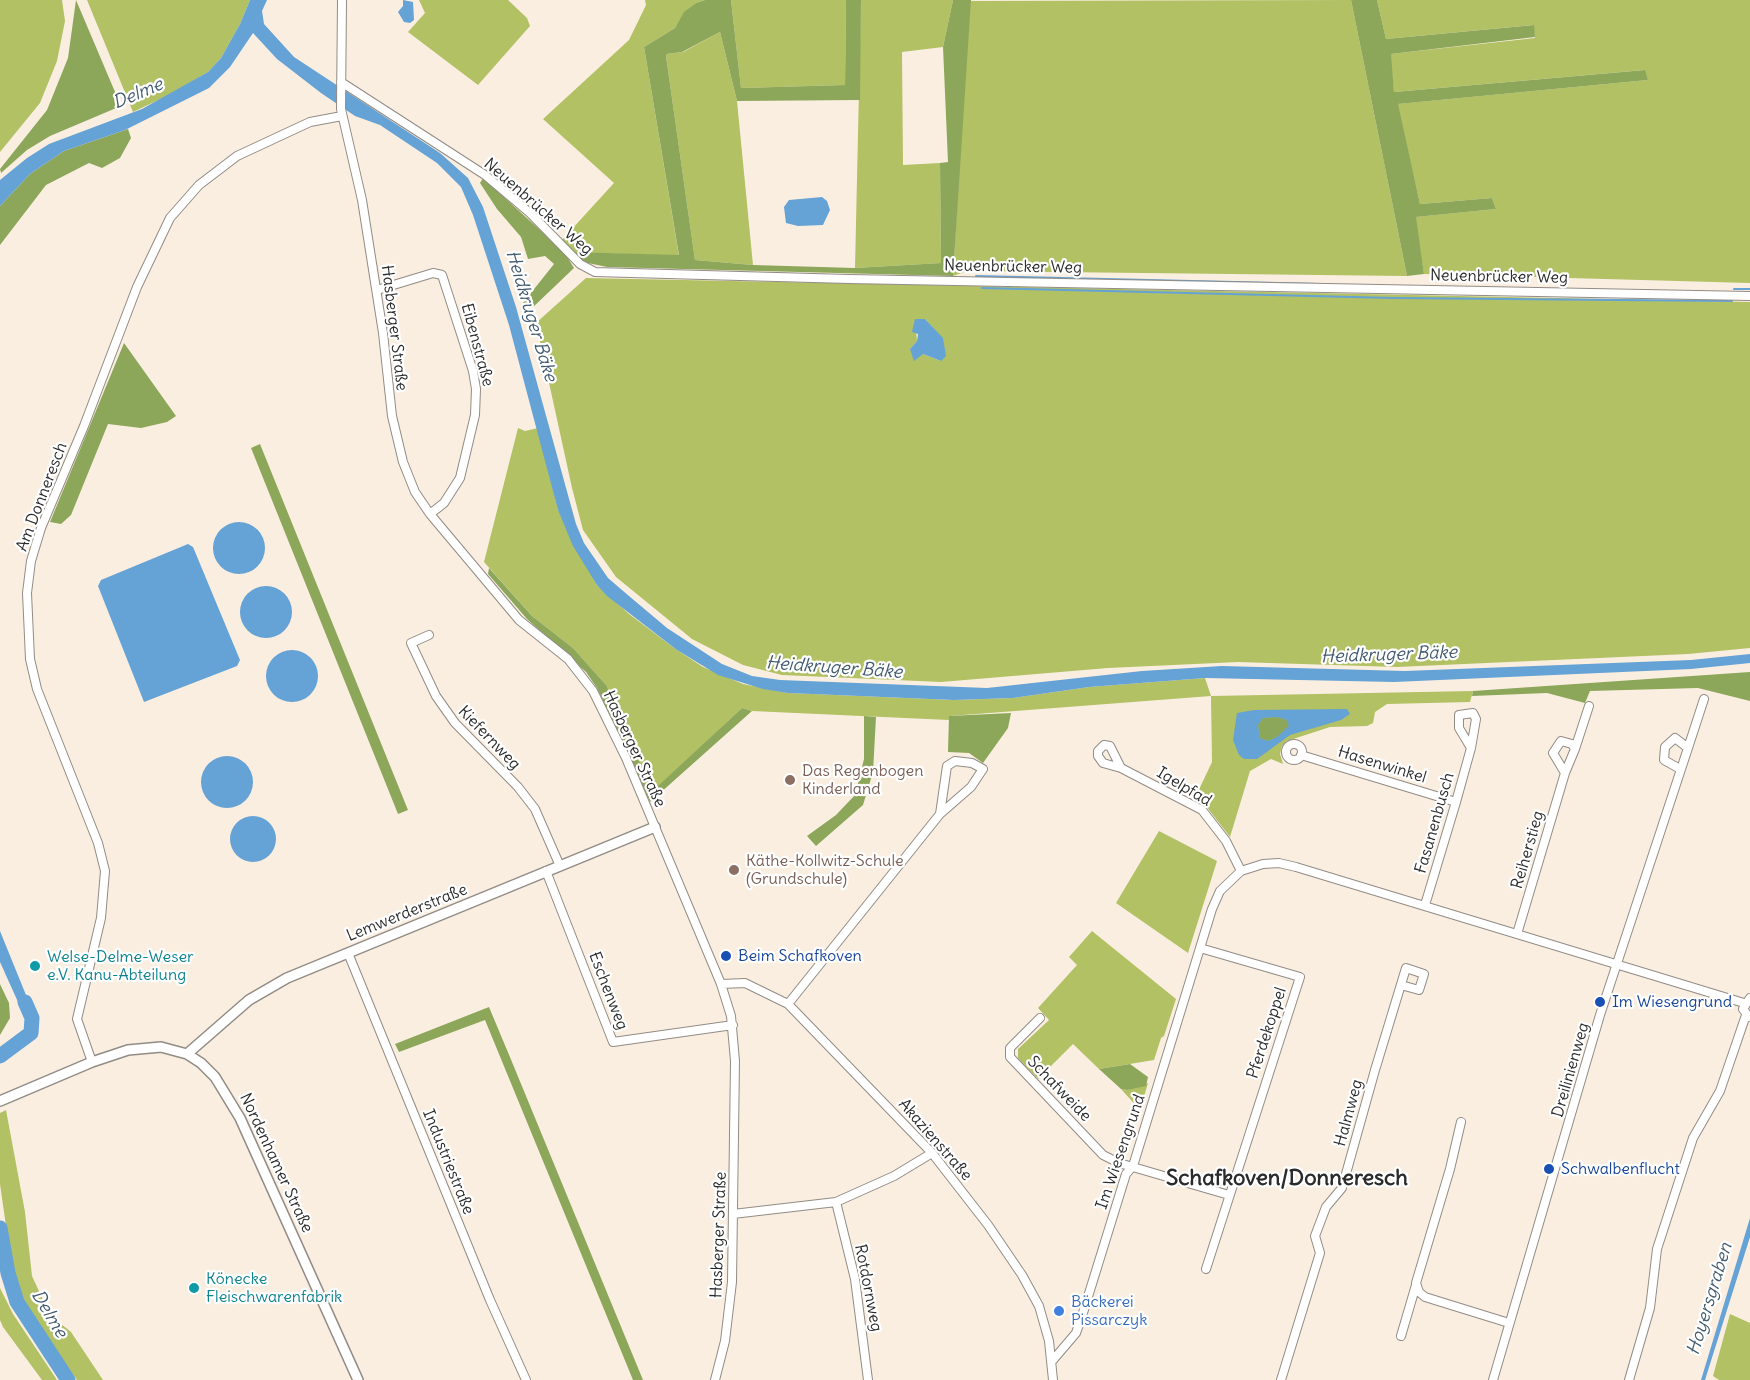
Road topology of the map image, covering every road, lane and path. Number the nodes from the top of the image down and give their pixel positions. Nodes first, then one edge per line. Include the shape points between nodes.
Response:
1 (342, 0) edge
2 (341, 81) junction
3 (342, 112) junction
4 (377, 290) junction
5 (1750, 296) edge
6 (430, 514) junction
7 (429, 635) dead end
8 (1704, 699) dead end
9 (1589, 706) dead end
10 (1471, 748) dead end
11 (1688, 748) junction
12 (1575, 749) junction
13 (1301, 754) dead end
14 (1121, 768) dead end
15 (1680, 769) junction
16 (1565, 773) junction
17 (1456, 802) junction
18 (940, 814) junction
19 (655, 827) junction
20 (560, 866) junction
21 (546, 871) junction
22 (1241, 871) junction
23 (1425, 905) junction
24 (1517, 934) junction
25 (1200, 948) junction
26 (348, 953) junction
27 (1618, 964) junction
28 (721, 984) junction
29 (1401, 985) dead end
30 (1747, 1000) edge
31 (788, 1004) junction
32 (1748, 1017) edge
33 (1041, 1018) dead end
34 (733, 1025) junction
35 (187, 1054) junction
36 (92, 1062) junction
37 (0, 1101) edge
38 (1461, 1122) dead end
39 (932, 1153) junction
40 (1133, 1166) junction
41 (1229, 1196) junction
42 (836, 1202) junction
43 (733, 1214) junction
44 (1206, 1269) dead end
45 (1416, 1283) junction
46 (1509, 1323) junction
47 (1401, 1336) dead end
48 (1053, 1360) junction
49 (358, 1380) edge
50 (526, 1380) edge
51 (715, 1380) edge
52 (868, 1380) edge
53 (1053, 1380) edge
54 (1281, 1380) edge
55 (1493, 1380) edge
56 (1629, 1380) edge

1 - 2 street, Hasberger Straße
2 - 3 street, Hasberger Straße
2 - 5 street, Neuenbrücker Weg via 485,175 530,213 580,264 595,272
3 - 4 street, Hasberger Straße
3 - 36 street, Am Donneresch via 310,122 237,156 199,185 170,218 137,287 31,561 27,593 30,659 37,689 99,843 105,871 101,918 77,1019
4 - 6 street, Hasberger Straße via 392,416 403,462
4 - 6 street, Eibenstraße via 433,273 441,275 472,371 475,415 460,478 444,503
6 - 19 street, Hasberger Straße via 519,620 568,659 587,681 608,718
7 - 20 street, Kiefernweg via 411,643 436,696 455,723 535,809
8 - 11 street, Dreilinienweg
9 - 12 street, Reiherstieg
10 - 17 street, Fasanenbusch
11 - 15 street, Dreilinienweg
11 - 15 street via 1675,738 1665,747 1664,760
12 - 16 street, Reiherstieg
12 - 16 street via 1561,741 1556,745 1553,753
13 - 17 street, Hasenwinkel
14 - 22 street, Igelpfad via 1202,810 1226,841
15 - 27 street, Dreilinienweg
16 - 24 street, Reiherstieg
17 - 23 street, Fasanenbusch
18 - 18 street via 971,787 983,769 955,760 947,766
18 - 31 street
19 - 20 street, Lemwerderstraße
19 - 28 street, Hasberger Straße
20 - 21 street, Lemwerderstraße
21 - 26 street, Lemwerderstraße
21 - 34 street, Eschenweg via 613,1042
22 - 23 street via 1279,863
22 - 25 street, Im Wiesengrund via 1220,891
23 - 24 street
24 - 27 street
25 - 40 street, Im Wiesengrund
25 - 41 street, Pferdekoppel via 1300,977
26 - 35 street, Lemwerderstraße via 264,991
26 - 50 street, Industriestraße
27 - 30 street
27 - 46 street, Dreilinienweg
28 - 31 street, Akazienstraße via 745,983
28 - 34 street, Hasberger Straße
29 - 54 street, Halmweg via 1342,1188 1326,1207 1315,1236 1320,1253
30 - 32 street
31 - 39 street, Akazienstraße
32 - 56 street via 1720,1091 1689,1149 1657,1249 1650,1308
33 - 40 street, Schafweide via 1010,1048 1010,1057 1103,1155
34 - 43 street, Hasberger Straße
35 - 36 street, Nordenhamer Straße via 162,1047 145,1048
35 - 49 street, Nordenhamer Straße via 211,1072 240,1118
36 - 37 street, Nordenhamer Straße
38 - 45 street
39 - 42 street via 894,1176
39 - 48 street, Akazienstraße via 1022,1275 1039,1306
40 - 41 street
40 - 48 street, Im Wiesengrund via 1126,1174 1076,1333
41 - 44 street, Pferdekoppel
42 - 43 street
42 - 52 street, Rotdornweg via 855,1279
43 - 51 street, Hasberger Straße via 730,1307
45 - 46 street via 1425,1297
45 - 47 street
46 - 55 street, Dreilinienweg
48 - 53 street, Akazienstraße

